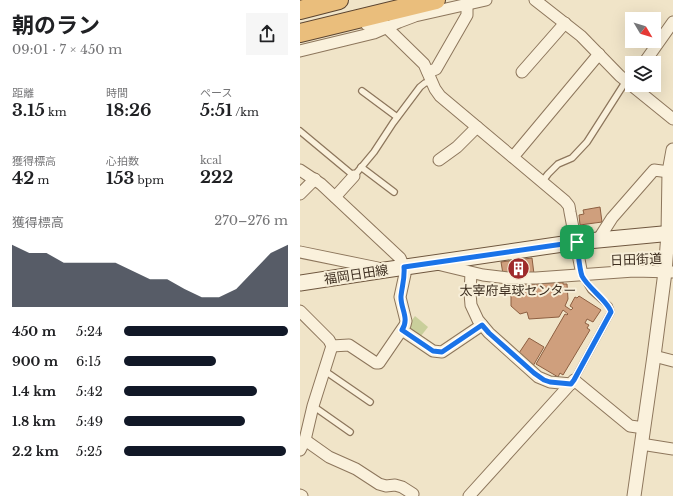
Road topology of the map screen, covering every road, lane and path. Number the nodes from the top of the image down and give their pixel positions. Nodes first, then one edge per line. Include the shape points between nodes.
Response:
1 (339, 0) edge
2 (391, 0) edge
3 (436, 0) edge
4 (486, 0) edge
5 (535, 0) edge
6 (467, 4) junction
7 (300, 10) edge
8 (300, 22) edge
9 (673, 22) edge
10 (565, 23) junction
11 (387, 28) junction
12 (300, 34) edge
13 (300, 41) edge
14 (300, 51) edge
15 (599, 54) junction
16 (649, 56) edge
17 (522, 72) dead end
18 (625, 74) edge
19 (430, 77) junction
20 (625, 83) edge
21 (362, 91) dead end
22 (645, 92) edge
23 (397, 116) junction
24 (673, 119) edge
25 (477, 127) junction
26 (300, 131) edge
27 (673, 150) edge
28 (513, 157) junction
29 (438, 160) dead end
30 (300, 170) edge
31 (358, 172) junction
32 (669, 172) junction
33 (315, 179) junction
34 (542, 182) junction
35 (394, 192) dead end
36 (300, 194) edge
37 (335, 197) junction
38 (671, 234) edge
39 (598, 240) junction
40 (577, 242) junction
41 (300, 252) edge
42 (434, 264) junction
43 (404, 267) junction
44 (385, 270) junction
45 (669, 272) edge
46 (471, 273) junction
47 (582, 275) junction
48 (300, 283) edge
49 (300, 311) edge
50 (482, 325) junction
51 (402, 330) junction
52 (332, 346) junction
53 (654, 356) junction
54 (673, 361) edge
55 (324, 371) junction
56 (572, 382) junction
57 (370, 402) dead end
58 (314, 406) junction
59 (644, 428) junction
60 (350, 432) dead end
61 (641, 444) junction
62 (302, 445) edge
63 (673, 449) edge
64 (414, 494) dead end
65 (469, 496) edge
66 (634, 496) edge

1 - 7 highway
2 - 8 highway
3 - 12 highway
4 - 6 street
5 - 10 street
6 - 11 street via 415,16
6 - 19 street via 467,14
9 - 16 street
10 - 15 street
10 - 17 street
11 - 13 street via 379,22
11 - 14 street
11 - 19 street via 424,64
15 - 18 street
15 - 28 street
19 - 23 lane
19 - 25 street via 440,96
20 - 34 lane via 587,142 572,158 558,164
21 - 23 lane
22 - 24 street
23 - 31 lane
25 - 28 street
25 - 29 street via 457,147
26 - 31 lane
27 - 32 street
28 - 34 street
30 - 33 street
31 - 35 lane
31 - 37 street
32 - 38 street
32 - 39 street via 654,170 612,218
33 - 36 street
33 - 37 street
34 - 40 street via 569,206
37 - 43 street via 400,258
38 - 39 main road, 福岡日田線
38 - 45 street
39 - 40 main road, 福岡日田線
40 - 42 main road, 福岡日田線
40 - 47 street
41 - 44 street
42 - 43 main road, 福岡日田線
42 - 46 street, 日田街道
43 - 44 main road, 福岡日田線
43 - 51 street via 400,297 406,321
44 - 48 main road, 福岡日田線
45 - 47 street, 日田街道 via 634,271
45 - 53 street
46 - 47 street, 日田街道 via 508,278
46 - 50 street via 472,304
47 - 56 lane via 592,290 609,306 611,312
49 - 52 street
50 - 51 street via 442,352 433,351
50 - 56 street via 538,376 550,382
51 - 52 street via 379,363 349,345
52 - 55 street
53 - 54 street
53 - 59 street
55 - 57 lane
55 - 58 street
56 - 59 street via 630,426
56 - 65 street
58 - 60 lane
58 - 62 street
59 - 61 street
61 - 63 street
61 - 66 street
62 - 64 street via 356,469 379,484 395,485

